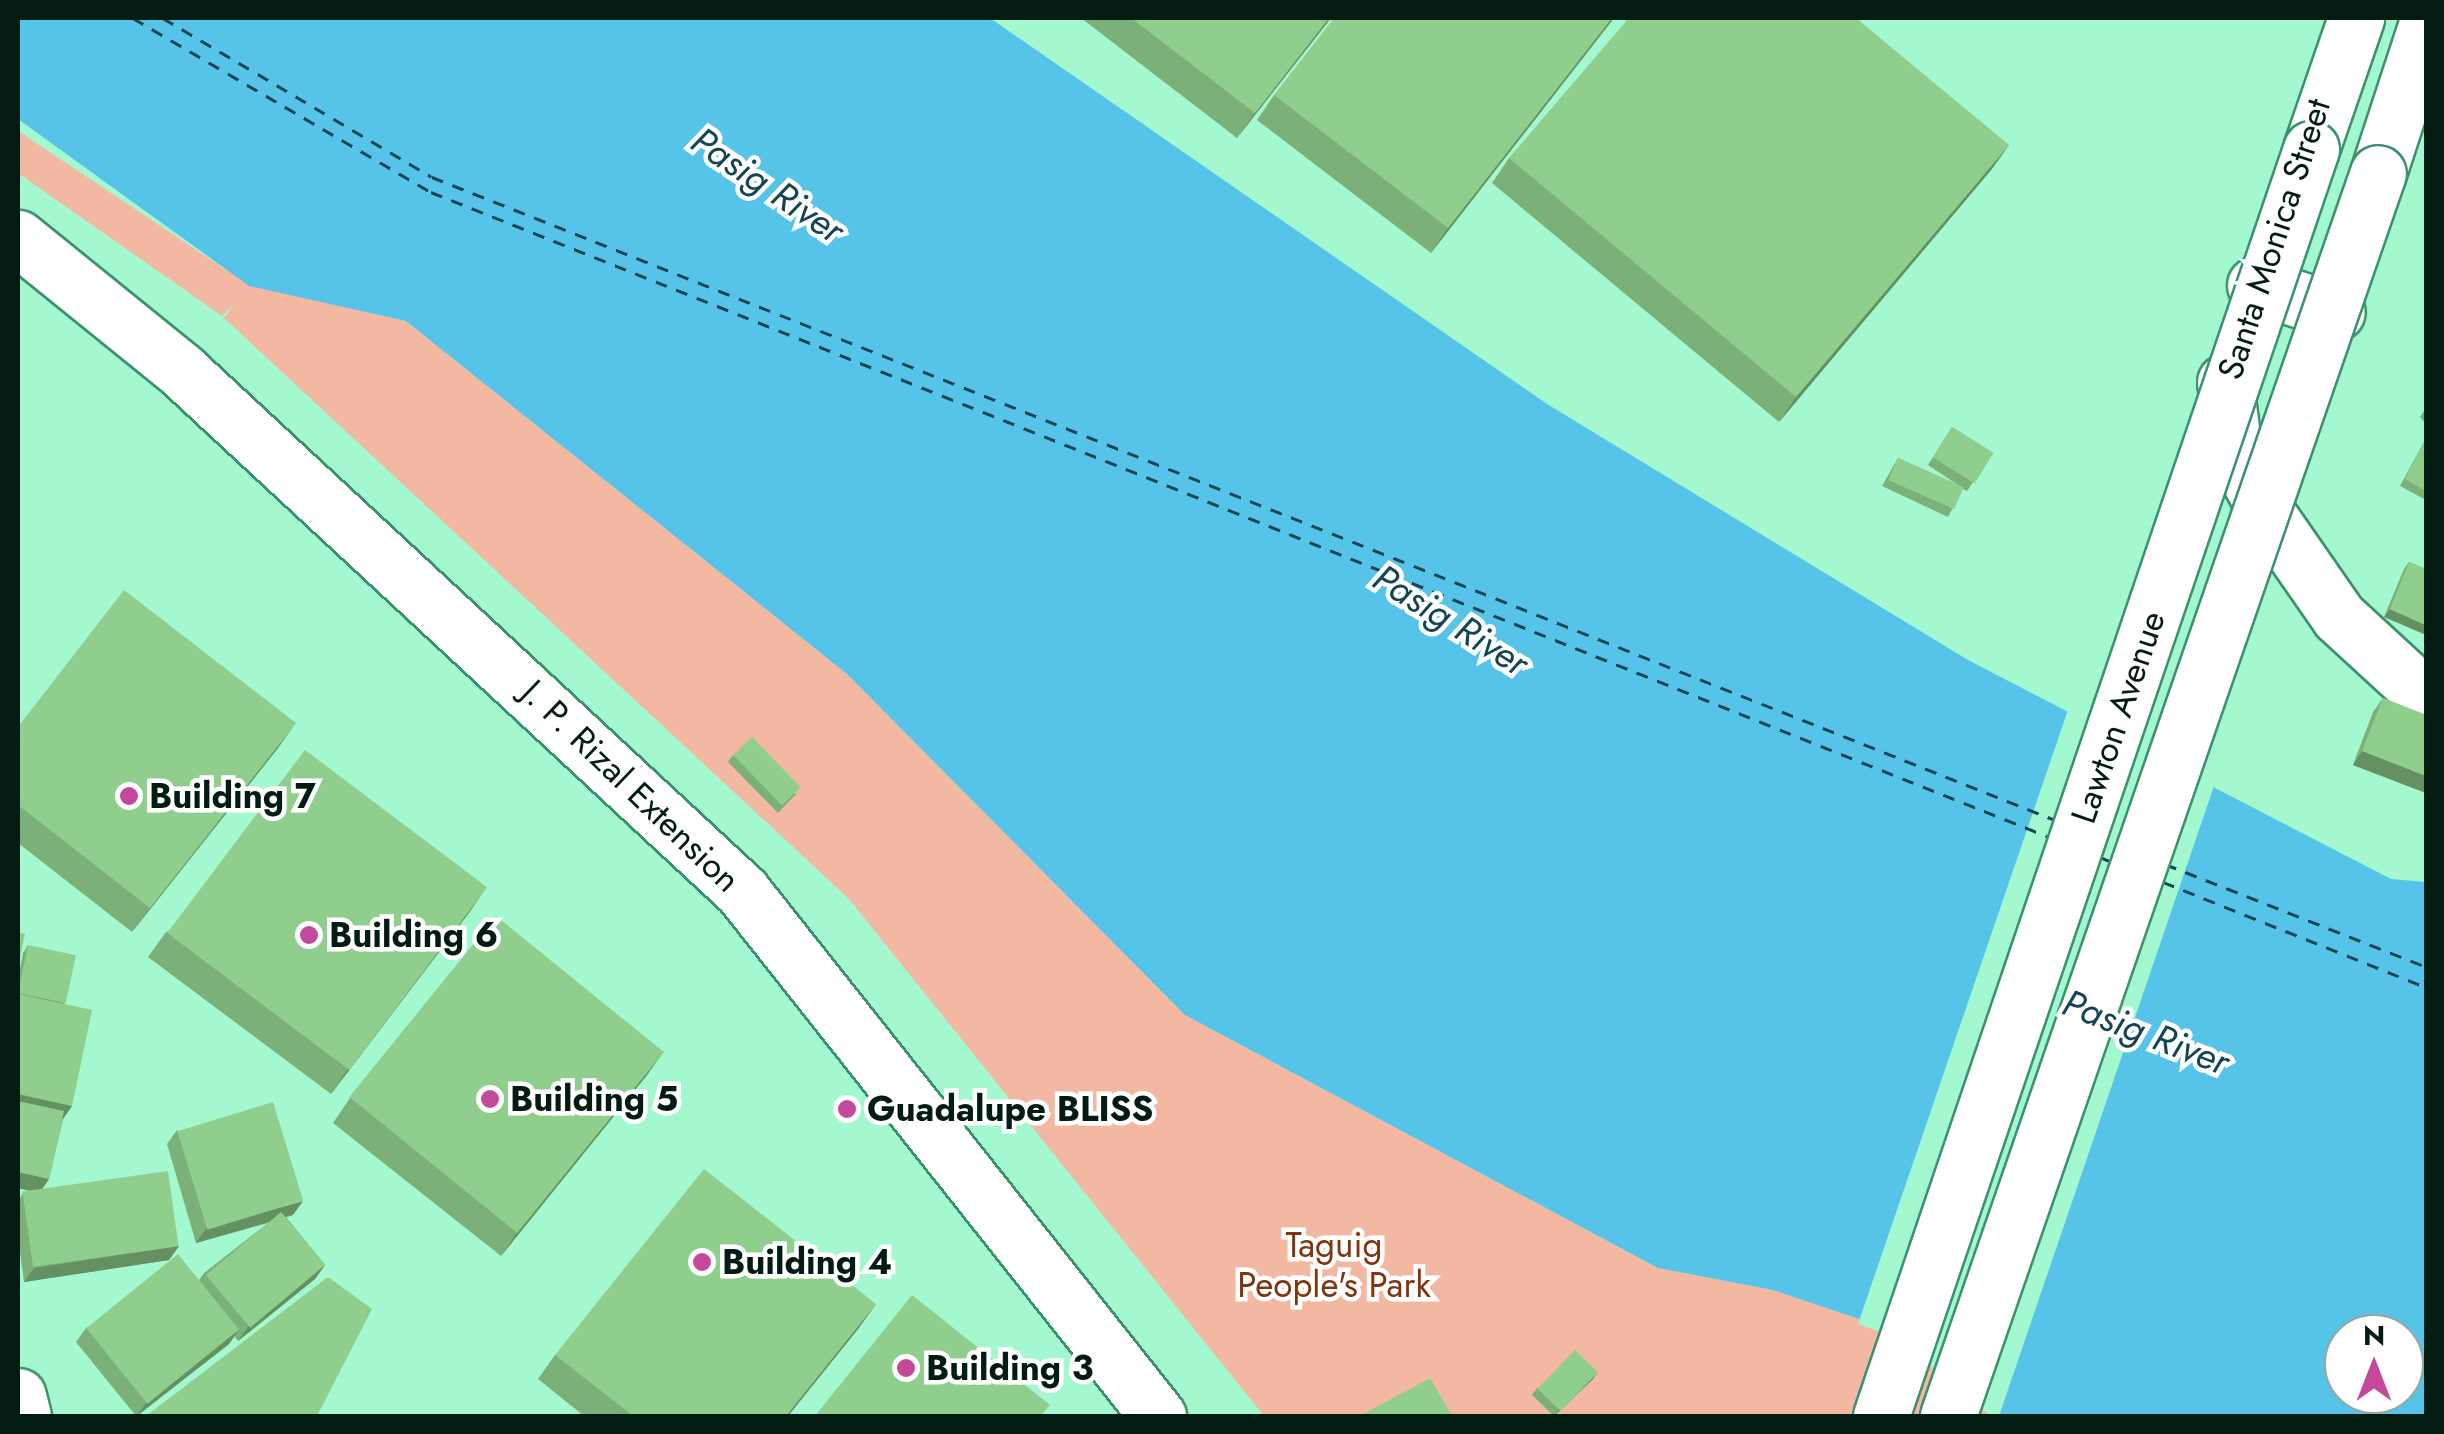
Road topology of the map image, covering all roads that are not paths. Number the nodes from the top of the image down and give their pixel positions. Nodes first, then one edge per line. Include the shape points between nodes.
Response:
1 (2352, 18) edge
2 (2426, 26) edge
3 (2426, 48) edge
4 (18, 238) edge
5 (2255, 284) junction
6 (2338, 312) junction
7 (2268, 515) junction
8 (2419, 694) edge
9 (18, 1396) edge
10 (22, 1416) edge
11 (1158, 1416) edge
12 (1881, 1416) edge
13 (1948, 1416) edge

1 - 5 main road, Santa Monica Street
1 - 12 main road, Lawton Avenue, bridge
2 - 13 main road, Lawton Avenue, bridge
3 - 6 main road
4 - 11 main road, J. P. Rizal Extension via 196,383 742,891
5 - 6 main road
5 - 7 main road, Santa Monica Street via 2224,396 2234,451
6 - 7 main road
7 - 8 main road, Santa Monica Street via 2339,617
9 - 10 main road

